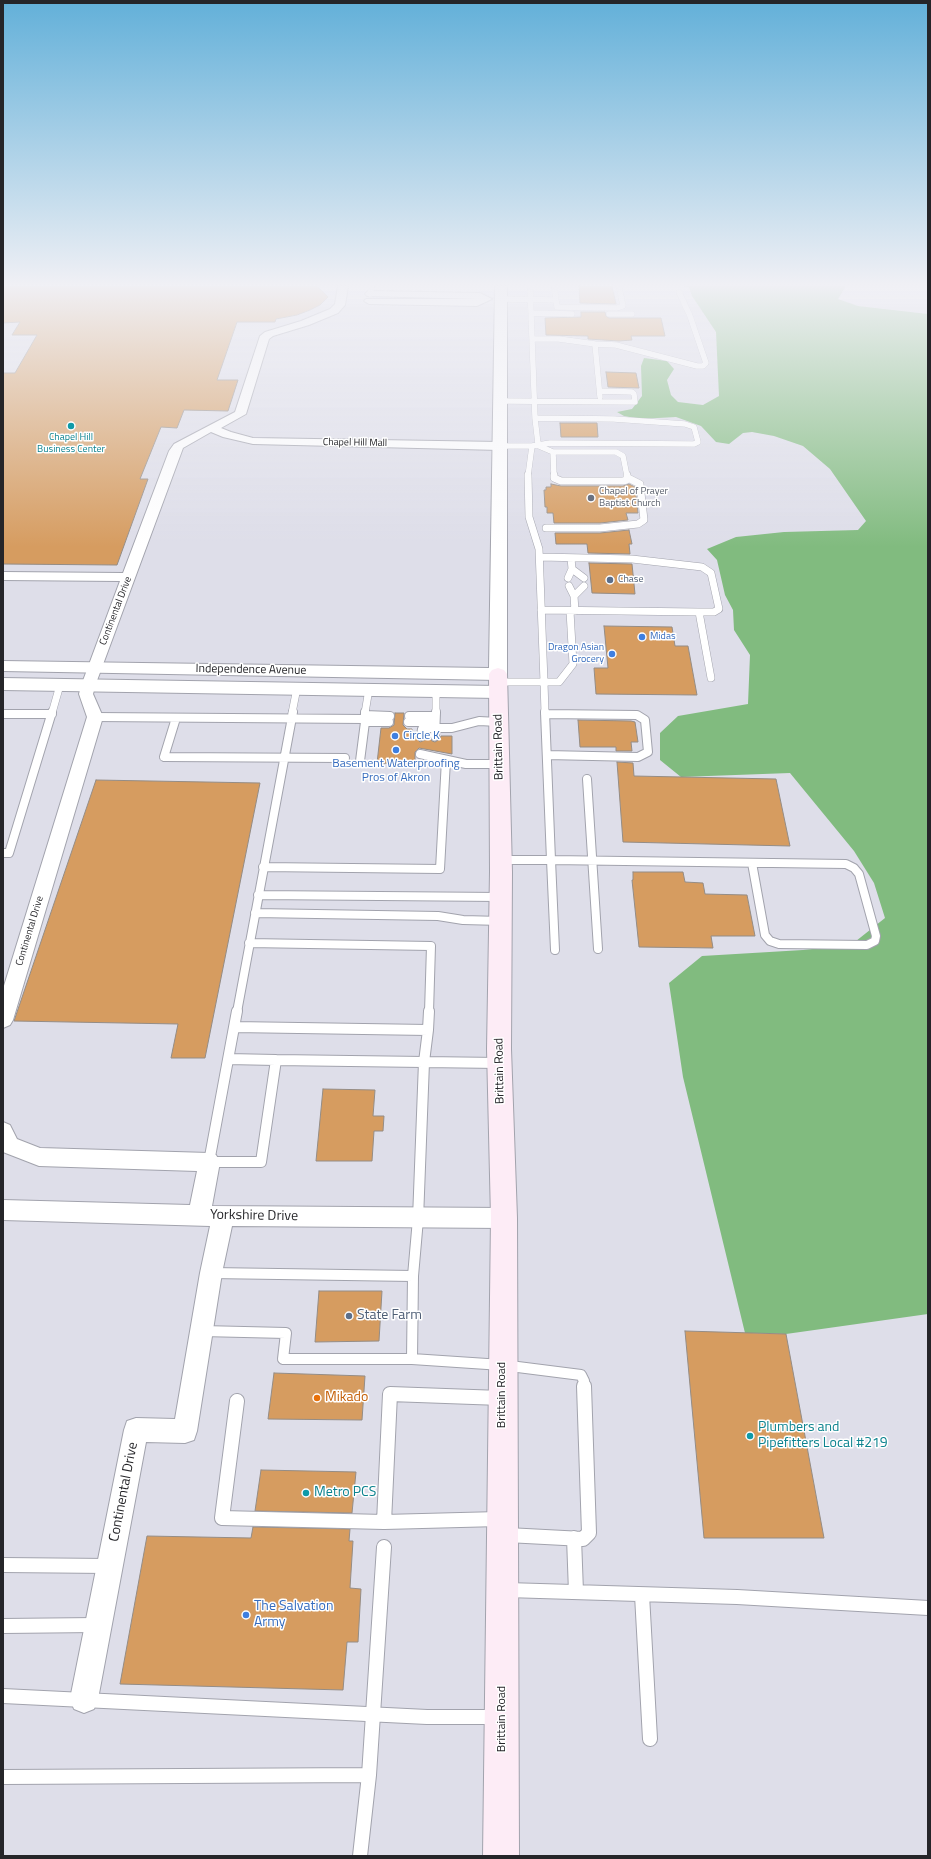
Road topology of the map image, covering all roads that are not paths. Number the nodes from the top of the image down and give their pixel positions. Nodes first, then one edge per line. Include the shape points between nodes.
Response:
1 (254, 373) edge
2 (500, 373) edge
3 (534, 373) edge
4 (598, 373) edge
5 (600, 391) junction
6 (501, 401) junction
7 (535, 402) junction
8 (601, 403) junction
9 (535, 418) junction
10 (211, 428) junction
11 (535, 445) junction
12 (500, 446) junction
13 (553, 452) junction
14 (628, 478) junction
15 (546, 528) dead end
16 (540, 557) junction
17 (571, 558) junction
18 (572, 569) junction
19 (3, 576) edge
20 (130, 578) junction
21 (565, 578) dead end
22 (566, 586) dead end
23 (574, 596) junction
24 (542, 610) junction
25 (572, 611) junction
26 (699, 612) junction
27 (3, 666) edge
28 (95, 668) junction
29 (711, 678) dead end
30 (498, 682) junction
31 (544, 682) junction
32 (3, 684) edge
33 (60, 685) junction
34 (88, 686) junction
35 (297, 688) junction
36 (369, 689) junction
37 (436, 690) junction
38 (3, 714) edge
39 (52, 714) junction
40 (545, 714) junction
41 (95, 717) junction
42 (176, 718) junction
43 (291, 719) junction
44 (365, 719) junction
45 (389, 719) dead end
46 (409, 719) dead end
47 (498, 722) junction
48 (435, 726) junction
49 (421, 736) dead end
50 (420, 754) dead end
51 (547, 755) junction
52 (284, 758) junction
53 (345, 758) dead end
54 (447, 758) junction
55 (360, 760) dead end
56 (499, 764) junction
57 (587, 778) dead end
58 (3, 853) edge
59 (501, 860) junction
60 (551, 860) junction
61 (592, 861) junction
62 (752, 863) junction
63 (264, 867) junction
64 (258, 895) junction
65 (501, 909) junction
66 (255, 913) junction
67 (249, 943) junction
68 (598, 949) dead end
69 (555, 950) dead end
70 (3, 1020) edge
71 (234, 1027) junction
72 (428, 1030) junction
73 (228, 1059) junction
74 (276, 1060) junction
75 (424, 1062) junction
76 (500, 1062) junction
77 (3, 1131) edge
78 (209, 1162) junction
79 (3, 1210) edge
80 (199, 1215) junction
81 (223, 1216) junction
82 (504, 1218) junction
83 (418, 1219) junction
84 (211, 1273) junction
85 (413, 1276) junction
86 (202, 1331) junction
87 (412, 1360) junction
88 (502, 1364) junction
89 (502, 1398) junction
90 (237, 1401) dead end
91 (384, 1522) junction
92 (502, 1527) junction
93 (574, 1538) junction
94 (384, 1547) dead end
95 (3, 1565) edge
96 (110, 1566) junction
97 (502, 1590) junction
98 (576, 1592) junction
99 (642, 1595) junction
100 (928, 1608) edge
101 (99, 1625) junction
102 (3, 1626) edge
103 (3, 1696) edge
104 (84, 1699) junction
105 (372, 1714) junction
106 (502, 1716) junction
107 (650, 1739) dead end
108 (369, 1775) junction
109 (3, 1777) edge
110 (360, 1856) edge
111 (500, 1856) edge

1 - 10 street, Continental Drive via 242,412
2 - 6 street, Brittain Road
3 - 7 lane
4 - 5 lane
5 - 8 lane
5 - 8 lane via 632,392 635,402
6 - 7 lane
6 - 12 street, Brittain Road
7 - 8 lane
7 - 9 lane
9 - 11 lane
9 - 11 lane via 614,419 685,424 694,427 698,442
10 - 12 street, Chapel Hill Mall via 252,441
10 - 20 street, Continental Drive via 175,450
11 - 12 lane
11 - 13 lane
11 - 16 lane via 528,472 529,517
12 - 30 street, Brittain Road
13 - 14 lane via 616,452 623,456
13 - 14 lane via 554,478 557,480 623,481
14 - 15 lane via 640,484 644,520 638,524 600,528
16 - 17 lane
16 - 24 lane
17 - 18 lane
17 - 26 lane via 649,561 702,567 711,573 719,609 714,612
18 - 21 lane
18 - 23 lane via 581,582
19 - 20 street
20 - 28 street, Continental Drive
22 - 23 lane
23 - 25 lane
24 - 25 lane
24 - 31 lane
25 - 26 lane
25 - 31 lane via 573,664 559,682
26 - 29 lane
27 - 28 street, Independence Avenue
28 - 30 street, Independence Avenue
28 - 34 street, Continental Drive
30 - 31 lane
30 - 37 street, Independence Avenue
30 - 47 main road, Brittain Road
31 - 40 lane
32 - 33 street, Independence Avenue
33 - 34 street, Independence Avenue
33 - 39 lane
34 - 35 street, Independence Avenue
34 - 41 street, Continental Drive via 86,694
35 - 36 street, Independence Avenue
35 - 43 lane
36 - 37 street, Independence Avenue
36 - 44 lane
37 - 48 lane
38 - 39 lane
39 - 58 lane via 9,853
40 - 51 lane
40 - 51 lane via 637,715 645,720 648,752 638,757
41 - 42 lane
41 - 70 street, Continental Drive
42 - 43 lane
42 - 52 lane via 164,757
43 - 44 lane
43 - 52 lane
44 - 45 lane
44 - 55 lane
46 - 48 lane
47 - 48 lane via 479,721 449,732
47 - 56 main road, Brittain Road
48 - 49 lane via 422,729
50 - 54 lane
51 - 60 lane
52 - 53 lane
52 - 63 lane
54 - 56 lane via 466,764
54 - 63 lane via 440,869
56 - 59 main road, Brittain Road
57 - 61 lane
59 - 60 lane
59 - 65 main road, Brittain Road
60 - 61 lane
60 - 69 lane
61 - 62 lane
61 - 68 lane
62 - 62 lane via 846,864 854,868 859,874 876,936 875,941 867,945 779,944 770,941 765,935
63 - 64 lane
64 - 65 lane
64 - 66 lane
65 - 66 lane via 463,920 438,916
65 - 76 main road, Brittain Road
66 - 67 lane
67 - 71 lane
67 - 72 lane via 431,946
71 - 72 lane
71 - 73 lane
72 - 75 lane
73 - 74 lane
73 - 78 lane
74 - 75 lane
74 - 78 lane via 261,1162
75 - 76 lane
75 - 83 lane
76 - 82 main road, Brittain Road
77 - 78 street via 10,1145 39,1157
78 - 80 street
79 - 80 street, Yorkshire Drive
80 - 81 street, Yorkshire Drive
81 - 83 street, Yorkshire Drive
81 - 84 street, Continental Drive
82 - 83 street, Yorkshire Drive
82 - 88 main road, Brittain Road
83 - 85 lane
84 - 85 lane
84 - 86 street, Continental Drive
85 - 87 lane
86 - 87 lane via 286,1334 283,1360
86 - 96 street, Continental Drive via 185,1431 136,1430
87 - 88 lane
88 - 89 main road, Brittain Road
88 - 93 lane via 581,1375 584,1381 588,1533 583,1539
89 - 91 lane via 390,1394
89 - 92 main road, Brittain Road
90 - 91 lane via 222,1518
91 - 92 lane
92 - 93 lane
92 - 97 main road, Brittain Road
93 - 98 lane
94 - 105 lane
95 - 96 lane
96 - 101 street, Continental Drive
97 - 98 lane
97 - 106 main road, Brittain Road
98 - 99 lane
99 - 100 lane via 737,1597
99 - 107 lane
101 - 102 lane
101 - 104 street, Continental Drive
103 - 104 lane
104 - 105 lane
105 - 106 lane via 427,1717
105 - 108 lane
106 - 111 main road, Brittain Road
108 - 109 lane
108 - 110 lane

